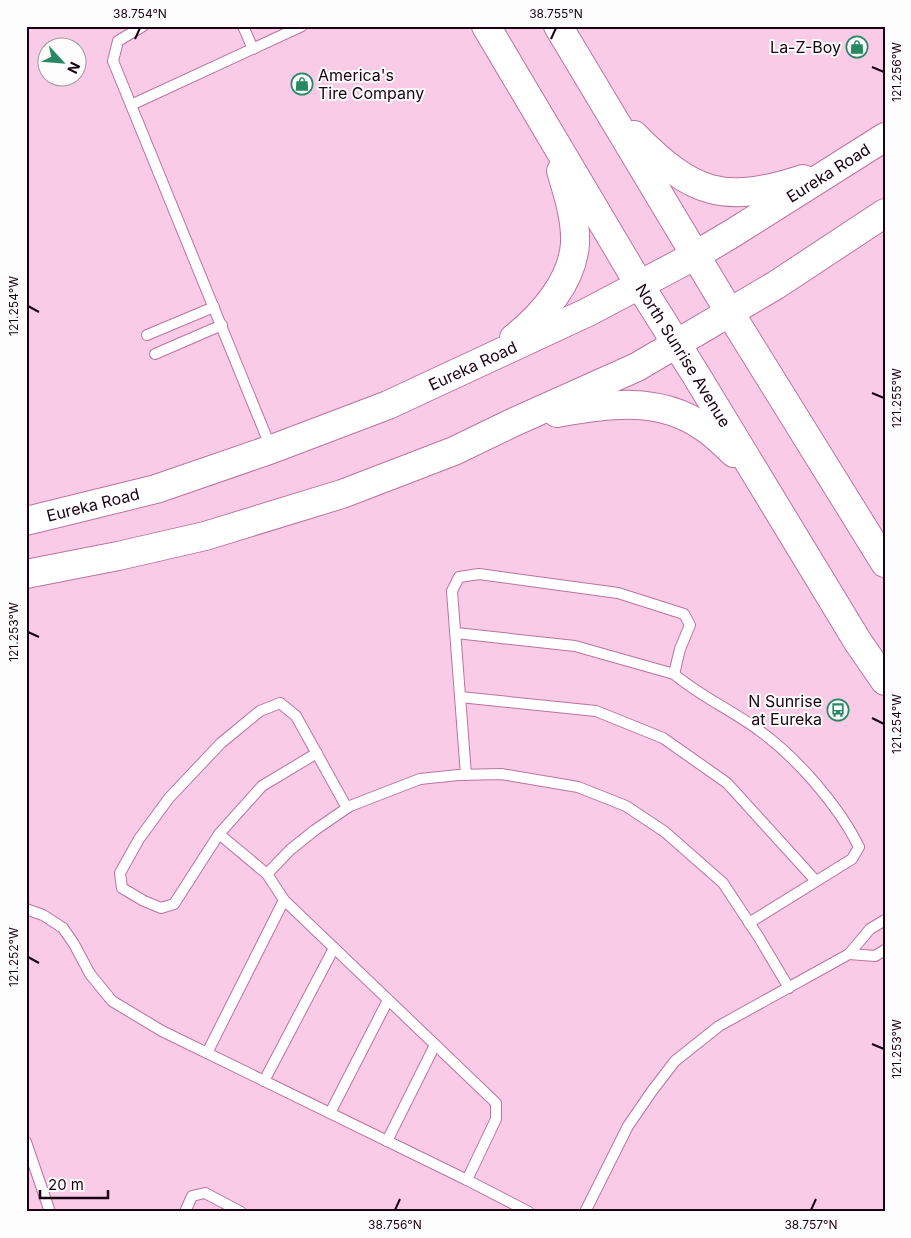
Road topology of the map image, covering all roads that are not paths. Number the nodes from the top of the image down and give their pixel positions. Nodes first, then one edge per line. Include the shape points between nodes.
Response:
1 (144, 26) edge
2 (243, 26) edge
3 (302, 26) edge
4 (486, 26) edge
5 (558, 26) edge
6 (253, 49) junction
7 (599, 97) junction
8 (131, 105) junction
9 (544, 123) junction
10 (885, 137) edge
11 (842, 165) junction
12 (885, 213) edge
13 (696, 255) junction
14 (639, 284) junction
15 (214, 307) junction
16 (730, 313) junction
17 (222, 325) junction
18 (147, 335) dead end
19 (677, 345) junction
20 (156, 354) dead end
21 (478, 364) junction
22 (514, 422) junction
23 (272, 449) junction
24 (765, 488) junction
25 (26, 520) edge
26 (885, 563) edge
27 (26, 574) edge
28 (456, 634) junction
29 (858, 642) junction
30 (885, 655) edge
31 (674, 674) junction
32 (885, 681) edge
33 (460, 697) junction
34 (317, 753) junction
35 (466, 775) junction
36 (347, 808) junction
37 (219, 834) junction
38 (267, 874) junction
39 (816, 881) junction
40 (284, 900) junction
41 (26, 909) edge
42 (885, 920) edge
43 (749, 923) junction
44 (334, 948) junction
45 (885, 950) edge
46 (849, 954) junction
47 (789, 988) junction
48 (388, 1000) junction
49 (435, 1045) junction
50 (207, 1053) junction
51 (264, 1081) junction
52 (330, 1113) junction
53 (387, 1141) junction
54 (26, 1142) edge
55 (467, 1180) junction
56 (50, 1212) edge
57 (185, 1212) edge
58 (241, 1212) edge
59 (529, 1212) edge
60 (585, 1212) edge

1 - 8 lane via 118,41 113,60
2 - 6 lane
3 - 6 lane
4 - 9 main road, North Sunrise Avenue
5 - 7 main road
6 - 8 lane
7 - 11 main road via 665,165 689,180 717,191 764,191
7 - 13 main road
8 - 15 lane
9 - 14 main road, North Sunrise Avenue
9 - 21 main road via 571,208 575,242 572,262 567,275 533,322
10 - 11 main road, Eureka Road
11 - 13 main road, Eureka Road
12 - 16 main road
13 - 14 main road, Eureka Road
13 - 16 main road
14 - 19 main road, North Sunrise Avenue
14 - 21 main road, Eureka Road
15 - 17 lane
15 - 18 lane
16 - 19 main road
16 - 26 main road
17 - 20 lane
17 - 23 lane
19 - 22 main road via 637,367
19 - 24 main road, North Sunrise Avenue
21 - 23 main road, Eureka Road via 388,405
22 - 24 main road via 615,404 661,408 690,419 716,436
22 - 27 main road via 454,451 342,494 205,536
23 - 25 main road, Eureka Road via 156,489
24 - 29 main road, North Sunrise Avenue
28 - 31 lane via 575,646
28 - 31 lane via 452,591 459,577 478,574 618,593 684,614 690,625
28 - 33 lane
29 - 30 main road
29 - 32 main road, North Sunrise Avenue
31 - 39 lane via 691,689 760,731 802,767 850,829 859,847 852,859
33 - 35 lane
33 - 39 lane via 596,711 663,738 727,783
34 - 36 lane
34 - 37 lane via 262,786
34 - 37 lane via 296,716 280,703 260,711 222,743 169,798 139,839 120,873 122,888 161,908 174,904
35 - 36 lane via 420,780
35 - 43 lane via 501,774 578,787 626,806 665,832 723,883
36 - 38 lane via 290,850
37 - 38 lane
38 - 40 lane
39 - 43 lane
40 - 44 lane
40 - 50 lane
41 - 50 lane via 63,928 90,974 112,1001
42 - 46 lane via 870,929
43 - 47 lane
44 - 48 lane
44 - 51 lane
45 - 46 lane via 875,956
46 - 47 lane
47 - 60 lane via 719,1026 675,1061 628,1126
48 - 49 lane
48 - 52 lane
49 - 53 lane
49 - 55 lane via 496,1103 496,1119
50 - 51 lane
51 - 52 lane
52 - 53 lane
53 - 55 lane
54 - 56 lane
55 - 59 lane
57 - 58 lane via 192,1196 205,1193

